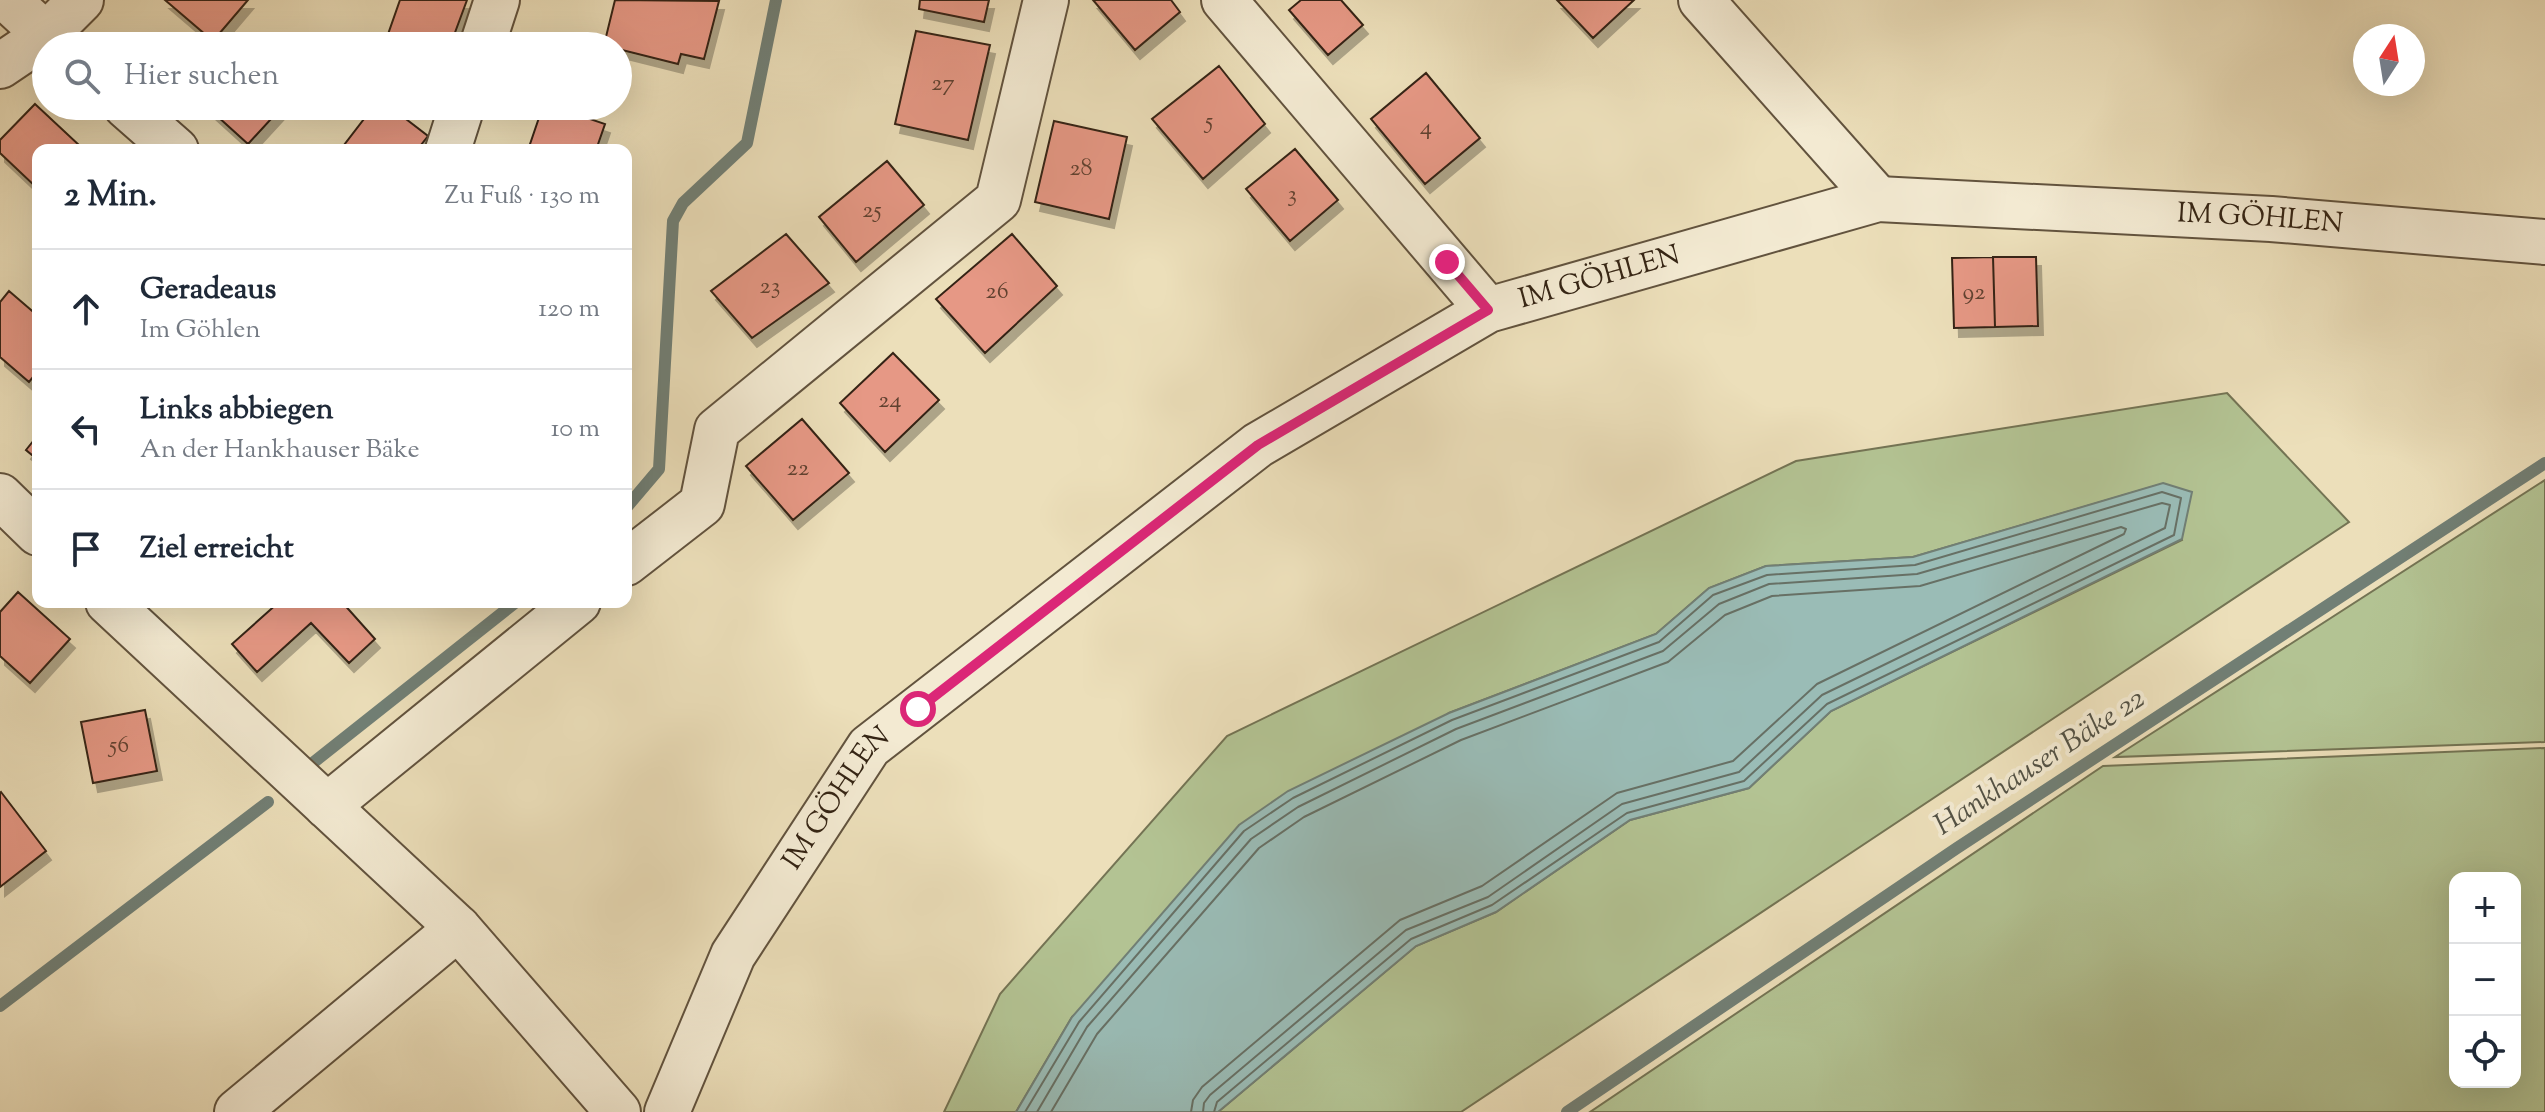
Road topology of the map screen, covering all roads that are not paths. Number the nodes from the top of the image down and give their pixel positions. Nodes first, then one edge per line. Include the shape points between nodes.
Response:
1 (8, 0) edge
2 (81, 0) edge
3 (497, 0) edge
4 (1046, 0) edge
5 (1224, 0) edge
6 (1701, 0) edge
7 (42, 32) edge
8 (58, 32) edge
9 (487, 32) edge
10 (32, 51) edge
11 (0, 66) edge
12 (142, 120) edge
13 (458, 120) edge
14 (169, 144) edge
15 (450, 144) edge
16 (1878, 199) junction
17 (2545, 242) edge
18 (1488, 310) junction
19 (0, 496) edge
20 (32, 527) edge
21 (632, 552) edge
22 (114, 608) edge
23 (571, 608) edge
24 (327, 806) junction
25 (458, 928) junction
26 (237, 1112) edge
27 (618, 1112) edge
28 (667, 1112) edge

1 - 7 street
2 - 8 street
3 - 9 street
4 - 21 street via 998,200 717,430 702,504
5 - 18 street
6 - 16 street
10 - 11 street
12 - 14 street
13 - 15 street
16 - 17 street, IM GÖHLEN via 2271,219
16 - 18 street, IM GÖHLEN
18 - 28 street, IM GÖHLEN via 1258,445 869,747 733,955
19 - 20 street
22 - 24 street
23 - 24 street
24 - 25 street
25 - 26 street
25 - 27 street

